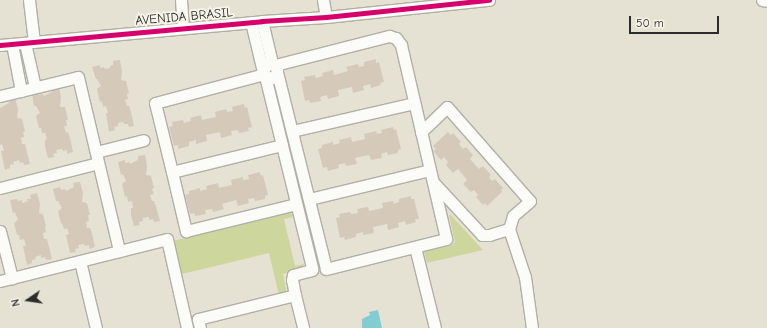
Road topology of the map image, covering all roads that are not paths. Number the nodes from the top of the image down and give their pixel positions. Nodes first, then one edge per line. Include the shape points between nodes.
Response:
1 (29, 0) edge
2 (181, 0) edge
3 (322, 0) edge
4 (489, 0) edge
5 (762, 0) edge
6 (767, 1) edge
7 (326, 17) junction
8 (257, 21) junction
9 (183, 28) junction
10 (29, 43) junction
11 (12, 44) junction
12 (0, 45) edge
13 (275, 67) junction
14 (264, 74) junction
15 (35, 87) junction
16 (21, 91) junction
17 (0, 96) edge
18 (414, 103) junction
19 (292, 131) junction
20 (421, 132) junction
21 (144, 140) dead end
22 (282, 145) junction
23 (96, 152) junction
24 (98, 163) junction
25 (172, 172) junction
26 (431, 175) junction
27 (0, 188) edge
28 (309, 199) junction
29 (296, 204) junction
30 (509, 229) junction
31 (0, 231) edge
32 (415, 247) junction
33 (119, 251) junction
34 (80, 261) junction
35 (326, 267) junction
36 (312, 269) junction
37 (12, 278) junction
38 (0, 281) edge
39 (295, 295) junction
40 (96, 328) edge
41 (187, 328) edge
42 (200, 328) edge
43 (302, 328) edge
44 (436, 328) edge
45 (532, 328) edge

1 - 10 street
2 - 9 street
3 - 7 street
4 - 7 street, AVENIDA BRASIL
5 - 6 street
7 - 8 street, AVENIDA BRASIL
8 - 9 street, AVENIDA BRASIL
8 - 13 street
8 - 14 street
9 - 10 street, AVENIDA BRASIL
10 - 11 street, AVENIDA BRASIL
10 - 15 street
11 - 12 street, AVENIDA BRASIL
11 - 16 street
13 - 14 street via 265,65
13 - 18 street via 393,36 401,45
13 - 19 street
14 - 22 street
14 - 25 street via 155,103
15 - 16 street
15 - 23 street via 78,77
16 - 17 street
18 - 19 street
18 - 20 street
19 - 28 street
20 - 26 street
20 - 30 street via 447,107 530,201 513,216
21 - 23 street
22 - 25 street
22 - 29 street
23 - 24 street
24 - 27 street
24 - 33 street
25 - 29 street via 186,231
26 - 28 street
26 - 30 street via 482,235
26 - 32 street via 446,239
28 - 35 street
29 - 36 street
30 - 45 street via 525,277
31 - 37 street
32 - 35 street
32 - 44 street
33 - 34 street
33 - 41 street via 167,240
34 - 37 street
34 - 40 street
35 - 36 street via 320,275 315,274
36 - 39 street via 293,275
37 - 38 street
39 - 42 street via 198,319
39 - 43 street

